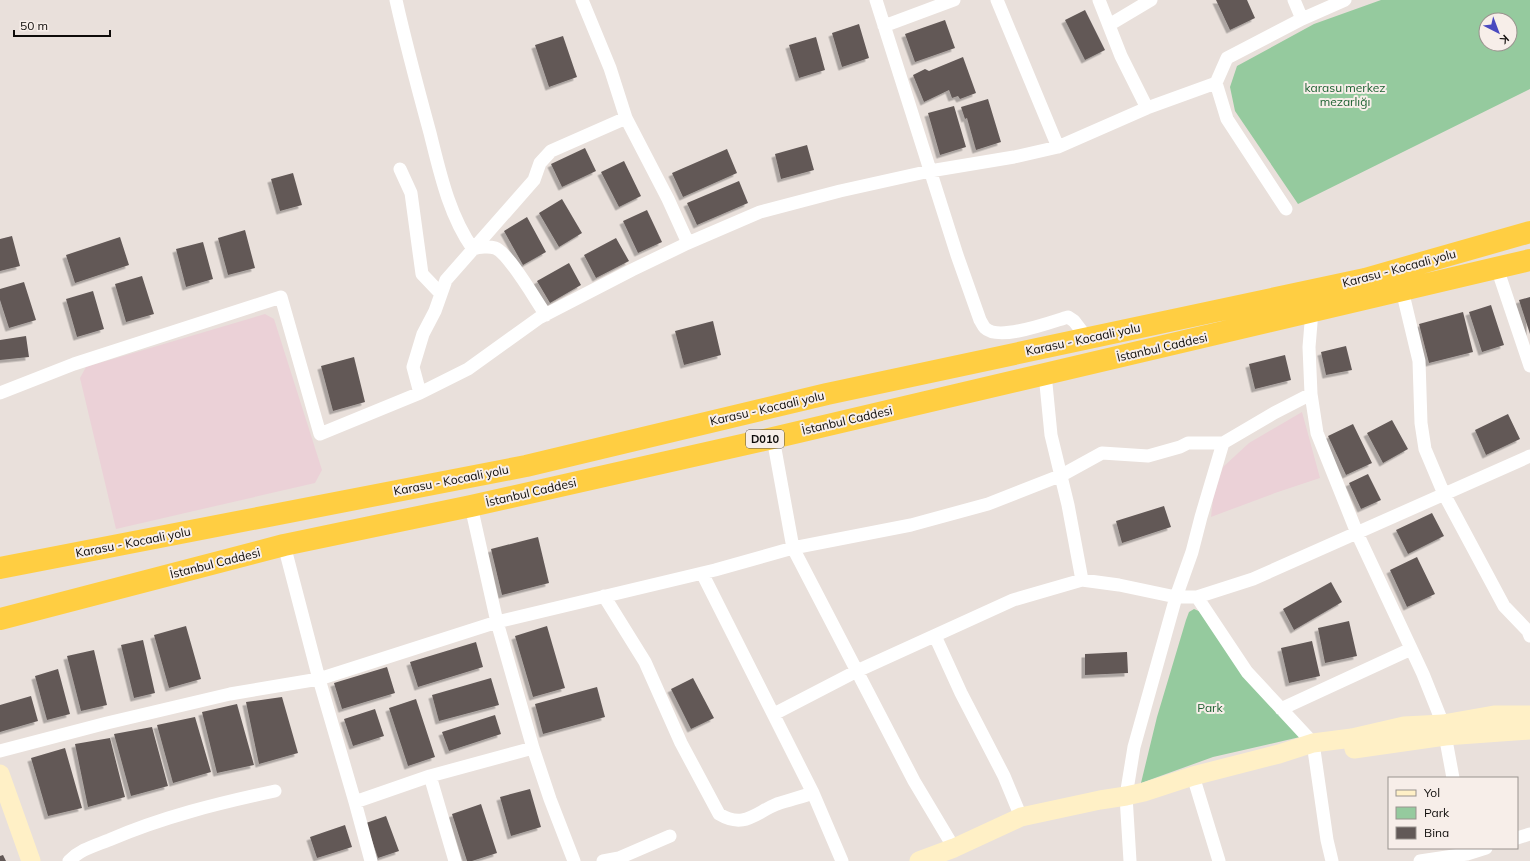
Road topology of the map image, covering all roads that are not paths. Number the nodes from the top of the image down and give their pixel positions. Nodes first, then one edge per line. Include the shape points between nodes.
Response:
1 (396, 0) edge
2 (582, 0) edge
3 (876, 0) edge
4 (954, 0) edge
5 (996, 0) edge
6 (1098, 0) edge
7 (1151, 0) edge
8 (1294, 0) edge
9 (1345, 0) edge
10 (1302, 19) junction
11 (1109, 25) junction
12 (884, 26) junction
13 (1216, 83) junction
14 (1147, 108) junction
15 (626, 118) junction
16 (1058, 147) junction
17 (400, 169) dead end
18 (930, 171) junction
19 (1286, 209) dead end
20 (1530, 232) edge
21 (688, 243) junction
22 (473, 249) junction
23 (1530, 260) edge
24 (1497, 268) junction
25 (1402, 290) junction
26 (442, 294) junction
27 (1312, 311) junction
28 (546, 315) junction
29 (1087, 338) junction
30 (1530, 366) edge
31 (1045, 374) junction
32 (0, 393) edge
33 (420, 393) junction
34 (1311, 394) junction
35 (773, 438) junction
36 (1223, 443) junction
37 (1530, 456) edge
38 (1062, 475) junction
39 (1444, 494) junction
40 (471, 506) junction
41 (1357, 533) junction
42 (284, 545) junction
43 (793, 548) junction
44 (0, 568) edge
45 (702, 573) junction
46 (1082, 580) junction
47 (604, 596) junction
48 (1176, 597) junction
49 (1197, 597) junction
50 (0, 619) edge
51 (498, 622) junction
52 (935, 636) junction
53 (1530, 636) edge
54 (1411, 649) junction
55 (857, 671) junction
56 (319, 679) junction
57 (1281, 709) junction
58 (774, 714) junction
59 (1530, 715) edge
60 (1444, 730) junction
61 (1530, 730) edge
62 (534, 748) junction
63 (1314, 749) junction
64 (0, 751) edge
65 (0, 774) edge
66 (430, 776) junction
67 (1453, 777) edge
68 (1194, 782) junction
69 (275, 791) dead end
70 (813, 793) junction
71 (0, 800) edge
72 (355, 802) junction
73 (1126, 802) junction
74 (1021, 817) junction
75 (1530, 834) edge
76 (670, 836) dead end
77 (1518, 838) edge
78 (1483, 849) edge
79 (1468, 854) edge
80 (954, 855) edge
81 (22, 861) edge
82 (31, 861) edge
83 (69, 861) edge
84 (371, 861) edge
85 (455, 861) edge
86 (574, 861) edge
87 (602, 861) edge
88 (842, 861) edge
89 (919, 861) edge
90 (1130, 861) edge
91 (1219, 861) edge
92 (1332, 861) edge
93 (1420, 861) edge

1 - 22 street via 443,184 462,233
2 - 15 street via 610,68
3 - 12 street
4 - 12 street
5 - 16 street
6 - 11 street
7 - 11 street
8 - 10 street
9 - 10 street
10 - 13 street via 1227,58
11 - 14 street
12 - 18 street
13 - 14 street
13 - 19 street via 1227,119
14 - 16 street
15 - 21 street
15 - 22 street via 551,151 540,163 534,180
16 - 18 street
17 - 26 street via 411,193 422,274
18 - 21 street via 840,190 760,212
18 - 29 street via 980,320 986,329 996,333 1015,332 1068,317
20 - 29 highway, Karasu - Kocaali yolu / D010 via 1365,279
21 - 28 street
22 - 26 street via 446,280
22 - 28 street via 494,248 505,255
23 - 24 highway, İstanbul Caddesi / D010
24 - 25 highway, İstanbul Caddesi / D010
24 - 30 street
25 - 27 highway, İstanbul Caddesi / D010
25 - 39 street via 1419,361 1421,423 1425,449
26 - 33 street via 423,334 413,367
27 - 31 highway, İstanbul Caddesi / D010
27 - 34 street via 1309,347
28 - 33 street via 468,369
29 - 44 highway, Karasu - Kocaali yolu / D010 via 827,394 526,466
31 - 35 highway, İstanbul Caddesi / D010
31 - 38 street via 1051,435
32 - 33 street via 74,364 281,297 320,434
34 - 36 street
34 - 41 street via 1317,433
35 - 40 highway, İstanbul Caddesi / D010
35 - 43 street
36 - 38 street via 1188,443 1148,456 1102,453
36 - 48 street via 1192,552
37 - 39 street
38 - 43 street via 980,506 911,525
38 - 46 street
39 - 41 street
39 - 53 street via 1504,606
40 - 42 highway, İstanbul Caddesi / D010
40 - 51 street
41 - 49 street via 1253,579
41 - 54 street
42 - 50 highway, İstanbul Caddesi / D010
42 - 56 street
43 - 45 street
43 - 55 street
45 - 47 street
45 - 58 street
46 - 48 street
46 - 52 street via 1013,600
47 - 51 street
47 - 70 street via 645,662 681,742 719,814 727,819 750,819 776,805
48 - 49 street
48 - 73 street via 1134,747
49 - 57 street via 1247,672
51 - 56 street
51 - 62 street
52 - 55 street
52 - 74 street via 1004,776
54 - 57 street
54 - 60 street
55 - 58 street
55 - 80 street
56 - 64 street via 230,694
56 - 72 street
57 - 63 street
58 - 70 street
59 - 60 main road via 1494,715
60 - 61 main road
60 - 63 main road via 1404,726
60 - 67 street
62 - 66 street
62 - 86 street
63 - 68 main road via 1279,754
63 - 92 street
65 - 82 main road
66 - 72 street
66 - 85 street
68 - 73 main road via 1144,792
68 - 91 street
69 - 83 street via 215,804 128,832 78,853
70 - 88 street
71 - 81 main road
72 - 84 street
73 - 74 main road via 1100,800
73 - 80 main road via 1023,828
73 - 90 street
74 - 80 main road
75 - 77 street
76 - 87 street via 619,858
78 - 79 street
79 - 93 street
80 - 89 main road

